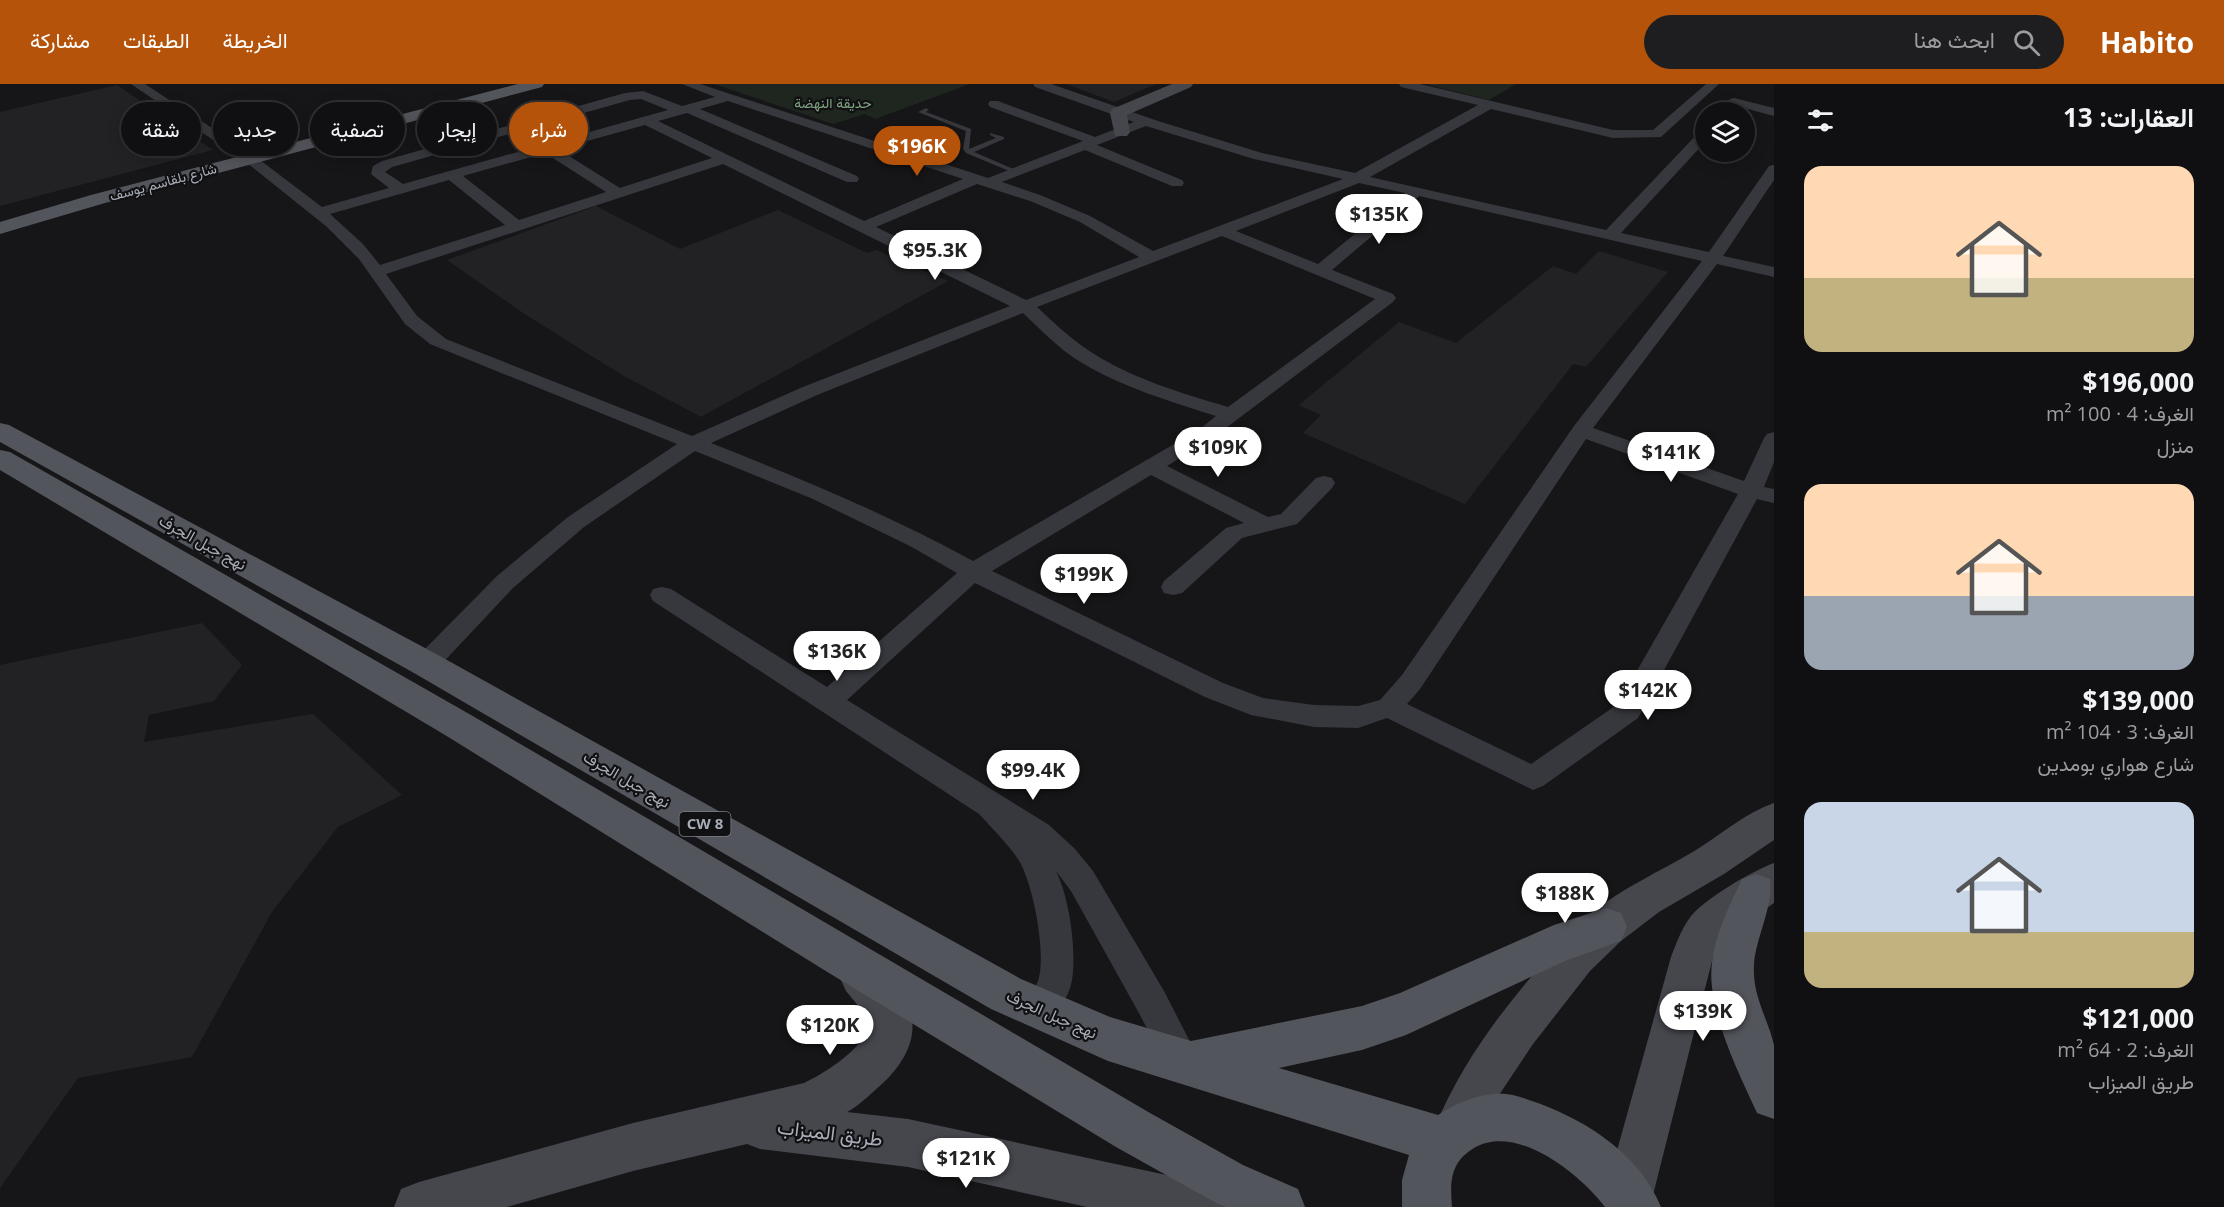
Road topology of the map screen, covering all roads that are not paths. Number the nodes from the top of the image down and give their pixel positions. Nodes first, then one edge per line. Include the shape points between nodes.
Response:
1 (137, 84) edge
2 (507, 84) edge
3 (537, 84) edge
4 (688, 84) edge
5 (1040, 84) edge
6 (1185, 84) edge
7 (1405, 84) edge
8 (1713, 84) edge
9 (726, 98) junction
10 (994, 104) dead end
11 (1488, 105) junction
12 (1755, 107) edge
13 (683, 109) junction
14 (926, 110) dead end
15 (1774, 112) edge
16 (1118, 113) junction
17 (645, 120) junction
18 (1146, 122) junction
19 (1121, 132) junction
20 (213, 134) edge
21 (992, 134) dead end
22 (588, 136) edge
23 (298, 142) edge
24 (298, 143) edge
25 (1090, 143) junction
26 (1695, 145) edge
27 (968, 152) junction
28 (246, 156) junction
29 (519, 156) edge
30 (560, 156) edge
31 (723, 159) junction
32 (1774, 169) edge
33 (1016, 172) junction
34 (452, 175) junction
35 (852, 179) dead end
36 (1356, 179) junction
37 (982, 181) junction
38 (1177, 183) dead end
39 (400, 189) junction
40 (1416, 192) junction
41 (618, 193) junction
42 (320, 212) junction
43 (0, 217) edge
44 (517, 226) junction
45 (864, 227) junction
46 (0, 228) edge
47 (1223, 231) junction
48 (1610, 235) junction
49 (1152, 258) junction
50 (1713, 258) junction
51 (378, 271) junction
52 (1320, 271) junction
53 (1774, 272) edge
54 (1025, 306) junction
55 (1232, 415) junction
56 (1581, 430) junction
57 (0, 431) edge
58 (1774, 438) edge
59 (693, 443) junction
60 (0, 458) edge
61 (1152, 467) junction
62 (1324, 483) dead end
63 (1762, 494) edge
64 (1266, 525) junction
65 (973, 572) junction
66 (1173, 587) dead end
67 (662, 595) dead end
68 (426, 664) junction
69 (828, 702) junction
70 (1389, 707) junction
71 (989, 805) junction
72 (1774, 819) edge
73 (1765, 887) edge
74 (1606, 927) junction
75 (844, 959) junction
76 (1041, 1010) junction
77 (1187, 1062) junction
78 (1774, 1096) edge
79 (743, 1122) junction
80 (1451, 1134) junction
81 (1633, 1202) edge
82 (419, 1207) edge
83 (1199, 1207) edge
84 (1280, 1207) edge
85 (1427, 1207) edge

1 - 20 street
2 - 23 main road, شارع بلقاسم يوسف
3 - 24 main road, شارع بلقاسم يوسف
4 - 9 street
5 - 16 street
6 - 16 street
7 - 11 street
8 - 11 street via 1656,134 1613,134
9 - 13 street
9 - 37 street
10 - 25 street
11 - 36 street
12 - 15 street
13 - 17 street
13 - 35 street
13 - 39 street via 643,95 629,96 378,169 378,174
14 - 27 lane via 921,112 969,130
16 - 18 street
16 - 19 street
17 - 22 street
17 - 31 street
18 - 19 street
18 - 36 street via 1259,156
19 - 25 street
21 - 27 lane via 1002,138
25 - 33 street
25 - 38 street
26 - 48 street
27 - 33 lane
28 - 42 street
28 - 43 main road, شارع بلقاسم يوسف
28 - 46 main road, شارع بلقاسم يوسف
29 - 34 street
30 - 41 street
31 - 41 street
31 - 45 street
32 - 50 street
33 - 37 street
34 - 39 street
34 - 44 street
36 - 40 street
36 - 47 street
37 - 45 street
37 - 49 street via 1059,207
39 - 42 street
40 - 48 street
40 - 52 street
41 - 44 street
42 - 51 street
44 - 51 street
45 - 54 street
47 - 49 street
47 - 52 street
48 - 50 street
49 - 54 street
50 - 53 street
50 - 56 street
51 - 59 street via 410,319 440,343
52 - 55 street via 1386,298
54 - 55 street via 1066,344 1097,363 1140,383
54 - 59 street via 810,391
55 - 61 street
56 - 63 street
56 - 70 street via 1411,682
57 - 68 main road, نهج جبل الجرف / CW 8
58 - 63 street
59 - 65 street via 821,494
59 - 68 street via 576,522 505,582
60 - 75 main road, نهج جبل الجرف / CW 8 via 458,725
61 - 64 street
61 - 65 street
62 - 64 street via 1289,519
63 - 70 street via 1628,711 1533,778
64 - 66 street via 1234,533
65 - 69 street
65 - 70 street via 1214,690 1261,708 1314,716 1358,717
67 - 69 street
68 - 76 main road, نهج جبل الجرف / CW 8 via 946,962
69 - 71 street
71 - 76 street via 1029,850 1046,884 1057,962 1055,981
71 - 77 street via 1038,834 1070,865
72 - 74 street
73 - 78 main road via 1733,964 1745,1030
73 - 81 street via 1716,919 1704,931 1692,957
74 - 77 main road via 1554,945 1406,1013 1362,1028
74 - 80 street via 1575,957 1517,1028
75 - 79 street, طريق الميزاب via 890,1010 892,1024 886,1046 876,1060 835,1093 805,1106
75 - 84 main road, نهج جبل الجرف / CW 8 via 1133,1130
76 - 77 main road, نهج جبل الجرف / CW 8 via 1108,1039
77 - 80 main road, نهج جبل الجرف / CW 8
79 - 82 street, طريق الميزاب via 633,1147
79 - 83 street, طريق الميزاب via 908,1143
80 - 81 main road via 1473,1120 1498,1118 1552,1132 1606,1171
80 - 85 main road via 1437,1146 1428,1168

